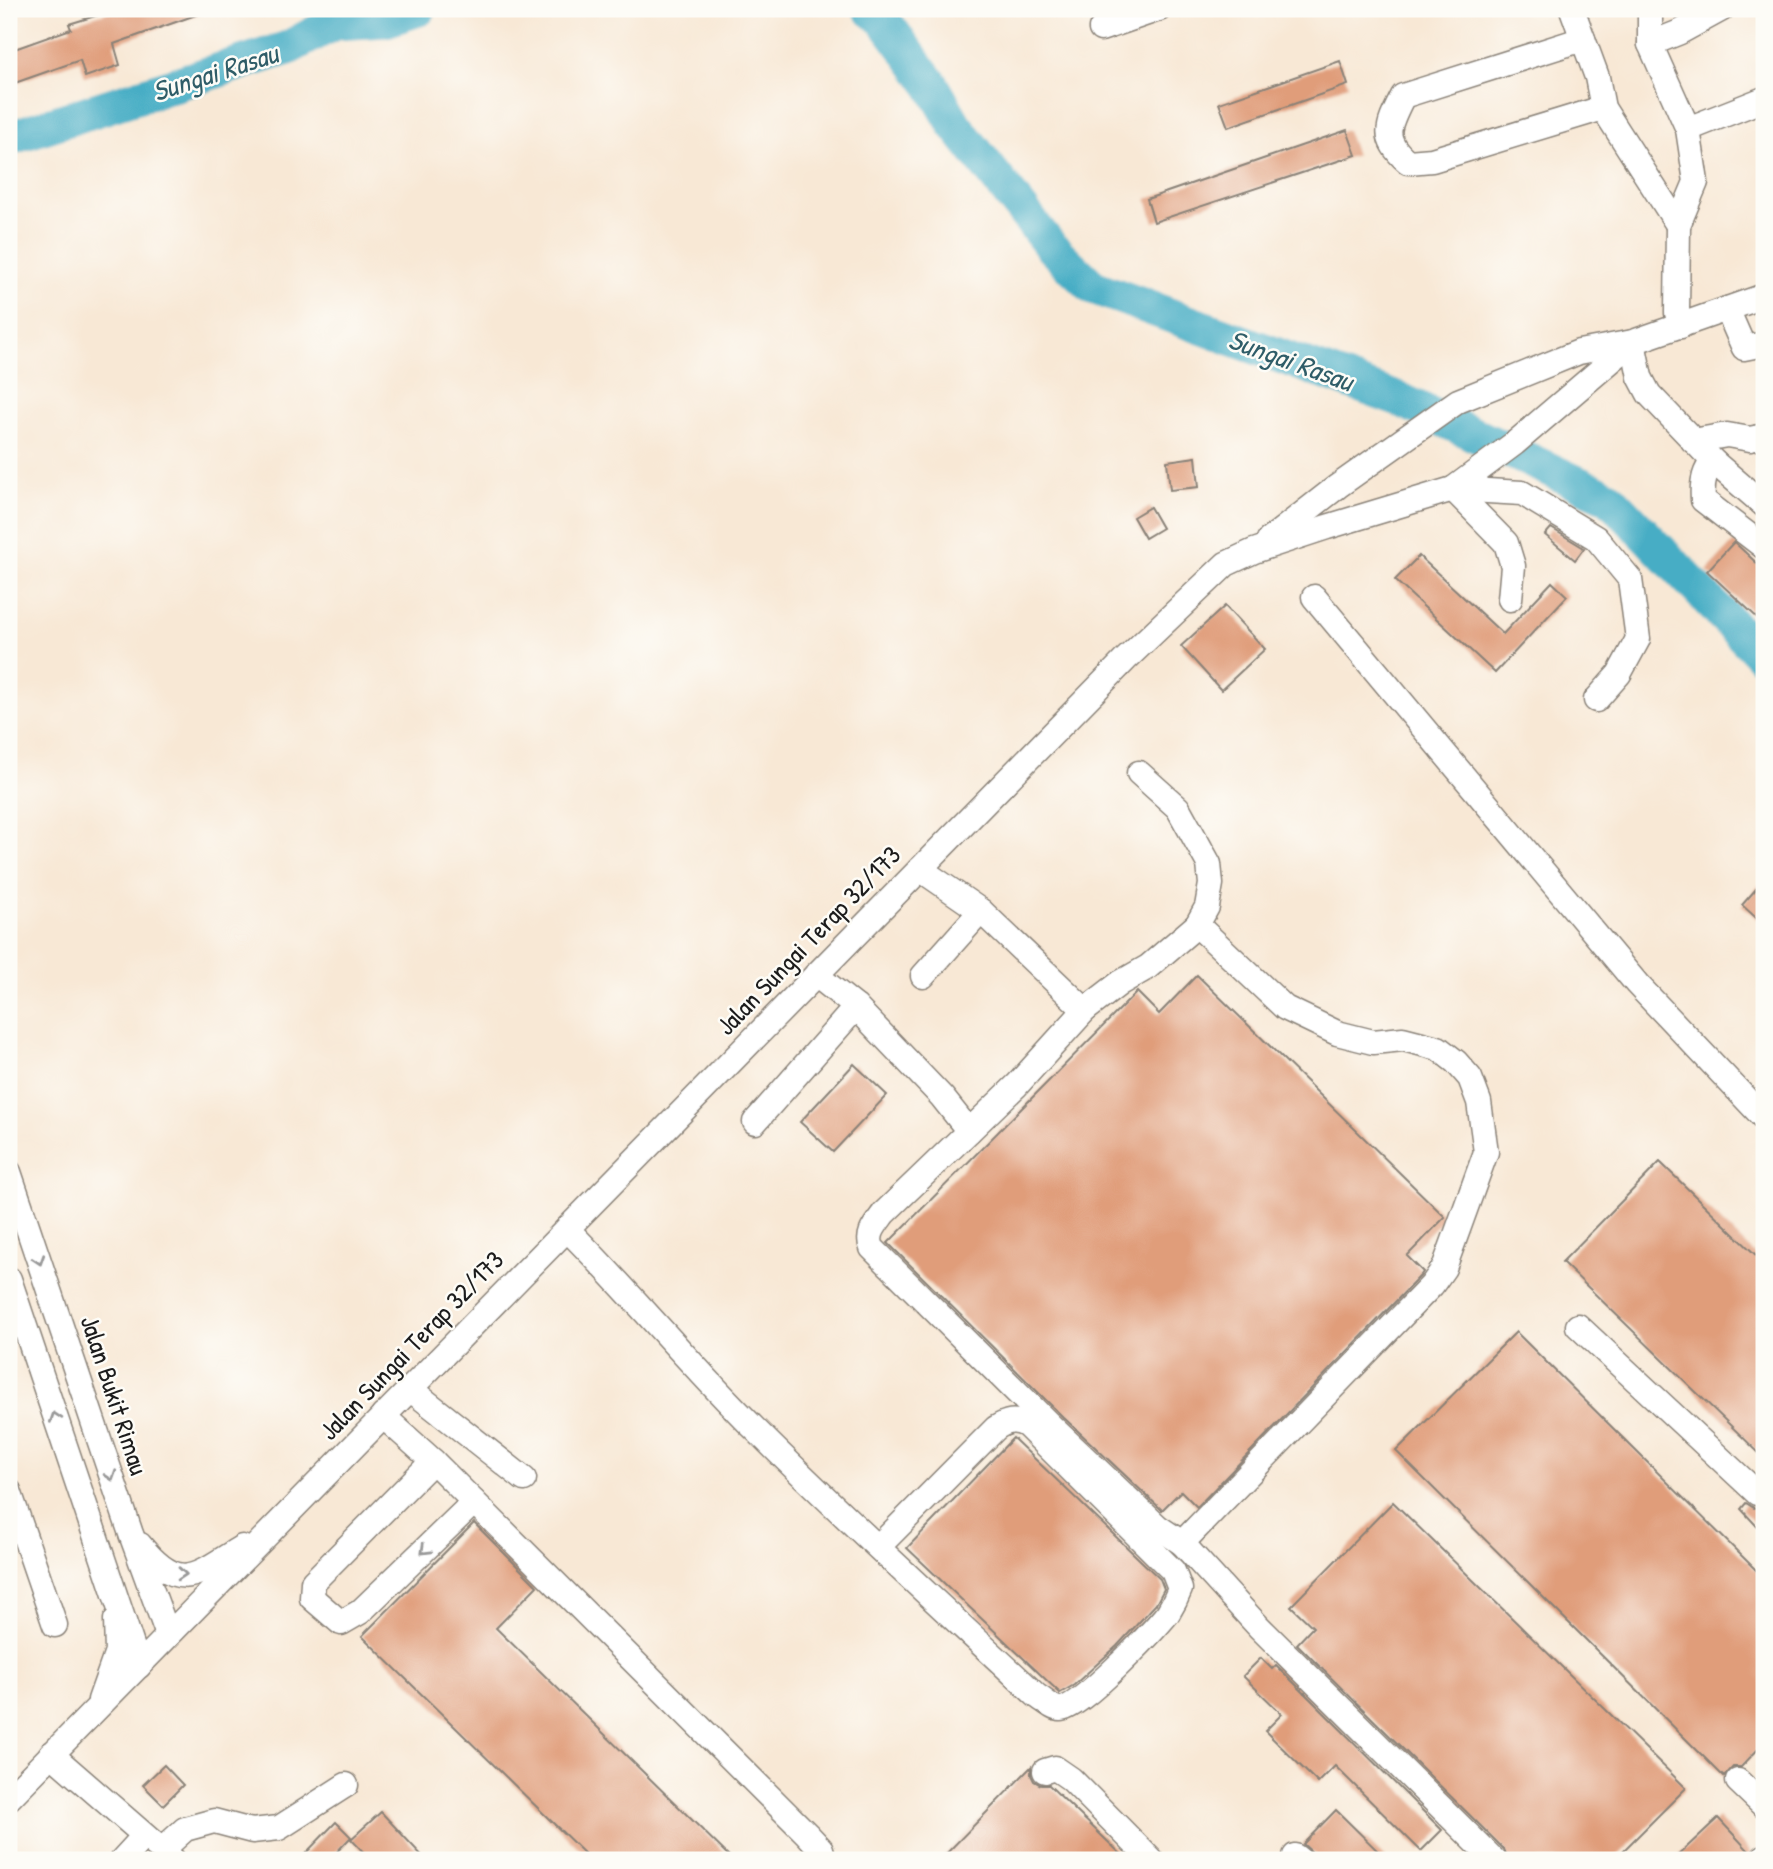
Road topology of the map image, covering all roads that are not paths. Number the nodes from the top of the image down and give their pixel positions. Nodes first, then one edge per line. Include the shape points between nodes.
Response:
1 (1158, 9) edge
2 (1572, 9) edge
3 (1650, 9) edge
4 (1722, 9) edge
5 (1101, 29) dead end
6 (1583, 39) junction
7 (1650, 44) junction
8 (1764, 99) edge
9 (1603, 108) junction
10 (1688, 129) junction
11 (1678, 225) junction
12 (1764, 296) edge
13 (1727, 309) junction
14 (1681, 326) junction
15 (1633, 342) junction
16 (1764, 344) edge
17 (1764, 436) edge
18 (1692, 441) junction
19 (1714, 462) junction
20 (1453, 489) junction
21 (1764, 505) edge
22 (1764, 547) edge
23 (1255, 551) junction
24 (1314, 597) dead end
25 (1510, 599) dead end
26 (1596, 700) dead end
27 (1139, 773) dead end
28 (920, 869) junction
29 (981, 911) junction
30 (1197, 925) junction
31 (816, 975) junction
32 (923, 976) dead end
33 (856, 1007) junction
34 (1085, 1010) junction
35 (1764, 1118) edge
36 (755, 1122) dead end
37 (969, 1131) junction
38 (9, 1172) edge
39 (567, 1229) junction
40 (9, 1279) edge
41 (1578, 1326) dead end
42 (410, 1389) junction
43 (383, 1416) junction
44 (433, 1461) junction
45 (524, 1479) dead end
46 (9, 1491) edge
47 (1757, 1493) dead end
48 (474, 1502) junction
49 (272, 1529) junction
50 (16, 1533) edge
51 (131, 1534) junction
52 (1182, 1543) junction
53 (878, 1547) junction
54 (101, 1552) junction
55 (55, 1625) dead end
56 (168, 1635) junction
57 (138, 1665) junction
58 (97, 1708) junction
59 (51, 1754) junction
60 (1045, 1771) dead end
61 (1738, 1781) dead end
62 (346, 1785) dead end
63 (9, 1798) edge
64 (1764, 1805) edge
65 (160, 1848) edge
66 (122, 1860) edge
67 (824, 1860) edge
68 (1151, 1860) edge
69 (1494, 1860) edge

1 - 5 street
2 - 6 street
3 - 7 street
4 - 7 street
6 - 9 street
6 - 9 street via 1403,96 1389,134 1395,150 1408,162 1432,160
7 - 10 street
8 - 10 street
9 - 11 street
10 - 11 street via 1696,182
11 - 14 street via 1677,313
12 - 13 street, Jalan Sungai Terap 32/173
13 - 14 street, Jalan Sungai Terap 32/173
13 - 16 street via 1744,348
14 - 15 street, Jalan Sungai Terap 32/173
15 - 18 street via 1648,394
15 - 20 street, Jalan Sungai Terap 32/173 via 1515,443
15 - 23 street via 1579,352 1458,401
17 - 18 street via 1727,435
18 - 19 street
19 - 21 street
19 - 22 street via 1708,466 1703,500
20 - 23 street, Jalan Sungai Terap 32/173
20 - 25 street via 1506,543 1513,566
20 - 26 street via 1522,493 1596,538 1630,579 1638,639 1619,674
23 - 28 street, Jalan Sungai Terap 32/173 via 1226,564
24 - 35 street via 1637,984
27 - 30 street via 1178,808 1209,864 1207,907
28 - 29 street
28 - 31 street, Jalan Sungai Terap 32/173
29 - 32 street
29 - 34 street
30 - 34 street via 1148,967
30 - 52 street via 1285,1008 1337,1033 1373,1042 1403,1039 1438,1048 1456,1062 1470,1078 1479,1102 1486,1152 1454,1244 1432,1284
31 - 33 street
31 - 39 street, Jalan Sungai Terap 32/173
33 - 36 street
33 - 37 street
34 - 37 street
37 - 52 street via 884,1213 871,1233 872,1248 1053,1428 1158,1527
38 -> 51 street, Jalan Bukit Rimau
39 - 42 street, Jalan Sungai Terap 32/173
39 - 53 street via 755,1429
54 -> 40 street
41 - 47 street
42 - 43 street, Jalan Sungai Terap 32/173
42 - 45 street
43 - 44 street
43 - 49 street, Jalan Sungai Terap 32/173
44 - 48 street
48 -> 44 street via 360,1612 341,1623 312,1598 313,1582
46 - 50 street
48 - 67 street via 807,1834 821,1849
51 -> 49 street via 166,1571 186,1577
49 - 56 street, Jalan Sungai Terap 32/173
50 - 55 street
51 - 56 street, Jalan Bukit Rimau
52 - 69 street via 1259,1627
53 - 53 street via 996,1428 1018,1421 1173,1571 1180,1589 1167,1614 1109,1674 1073,1706 1060,1709 1037,1696
54 - 57 street
54 - 58 street via 118,1640
56 - 57 street, Jalan Sungai Terap 32/173
57 - 58 street, Jalan Sungai Terap 32/173
58 - 59 street, Jalan Sungai Terap 32/173
59 - 63 street, Jalan Sungai Terap 32/173
59 - 65 street
60 - 68 street via 1055,1768 1071,1779
61 - 64 street
62 - 65 street via 279,1828 252,1831 214,1821 185,1829
65 - 66 street

